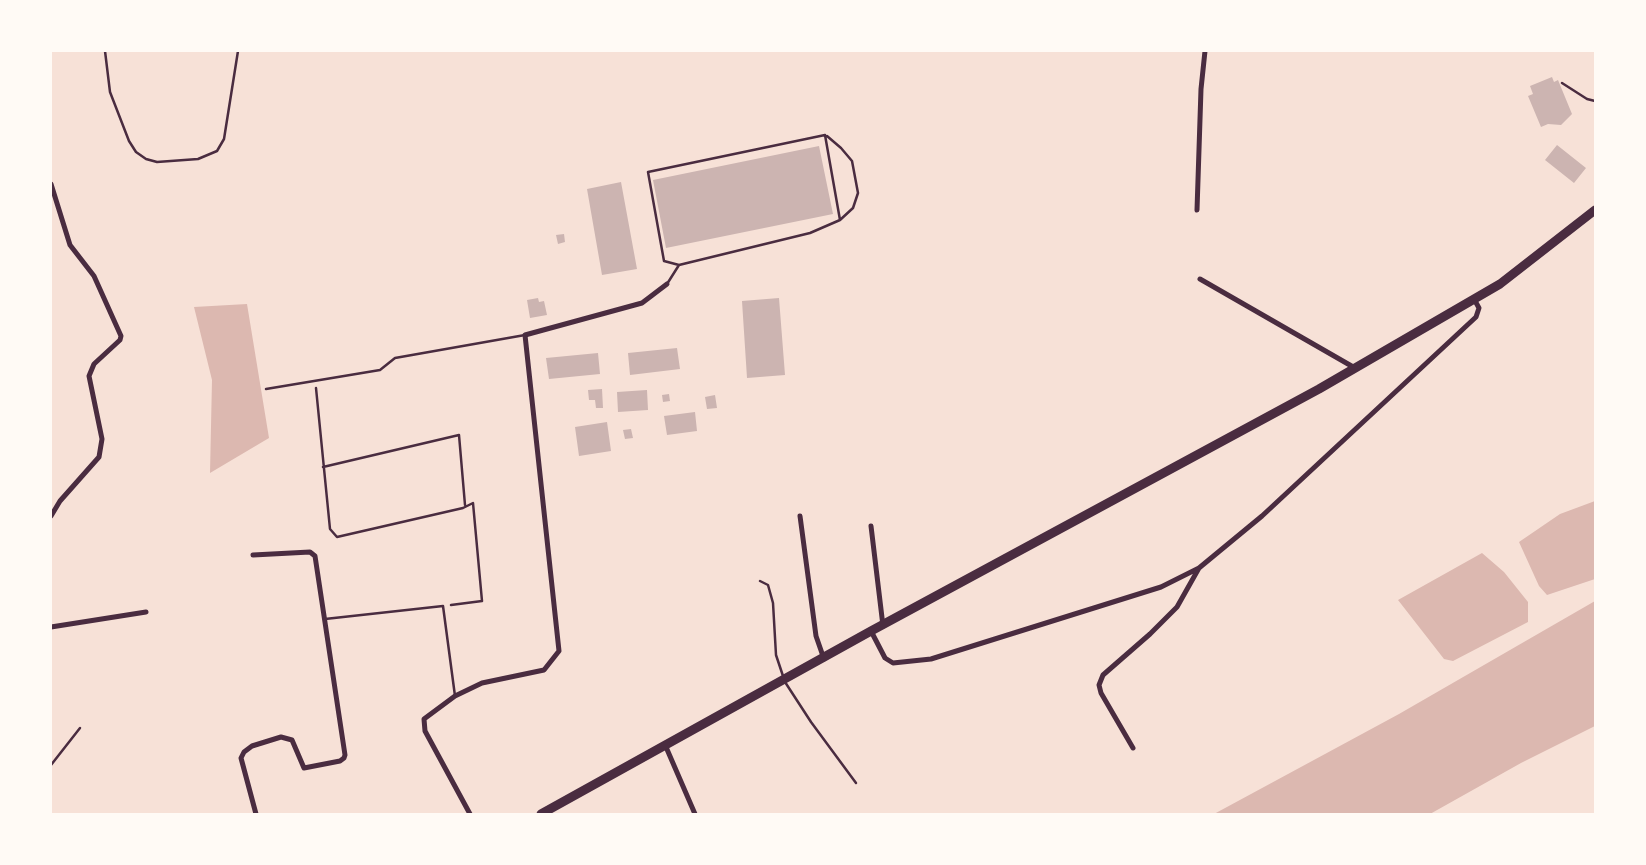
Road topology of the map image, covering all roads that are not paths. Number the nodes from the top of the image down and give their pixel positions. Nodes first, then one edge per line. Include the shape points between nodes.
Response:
1 (1205, 51) edge
2 (825, 135) junction
3 (51, 184) edge
4 (1197, 210) dead end
5 (1595, 210) edge
6 (840, 220) junction
7 (679, 265) junction
8 (1200, 279) dead end
9 (667, 284) joint
10 (1474, 299) junction
11 (525, 335) junction
12 (1355, 368) junction
13 (266, 389) dead end
14 (51, 516) edge
15 (800, 516) dead end
16 (871, 526) dead end
17 (253, 555) dead end
18 (1199, 568) junction
19 (760, 581) dead end
20 (146, 612) dead end
21 (325, 619) junction
22 (883, 625) junction
23 (51, 627) edge
24 (872, 631) junction
25 (824, 659) junction
26 (785, 681) junction
27 (455, 696) junction
28 (666, 747) junction
29 (1133, 748) dead end
30 (856, 783) dead end
31 (256, 814) edge
32 (470, 814) edge
33 (541, 814) edge
34 (695, 814) edge

1 - 4 street
2 - 6 lane
2 - 6 lane via 852,161 858,193 853,208
2 - 7 lane via 648,172 664,261
3 - 14 street via 70,245 94,276 121,336 94,364 89,376 102,439 100,457
5 - 10 highway
6 - 7 lane via 810,233
7 - 9 lane
8 - 12 street
9 - 11 street via 642,303
10 - 12 highway
10 - 18 street via 1479,308 1476,317 1262,516
11 - 13 lane via 395,358 380,370
11 - 27 street via 559,651 544,670 499,678
12 - 22 highway
15 - 25 street via 816,636
16 - 22 street
17 - 21 street via 314,553
18 - 24 street via 1161,587 931,659 893,663 885,658
18 - 29 street via 1177,607 1103,675 1099,685
19 - 26 lane via 768,585 776,655
20 - 23 street
21 - 27 lane via 443,606
21 - 31 street via 344,758 304,768 292,740 281,737 253,746 241,758
22 - 24 highway
24 - 25 highway
25 - 26 highway
26 - 28 highway
26 - 30 lane
27 - 32 street via 424,719 423,725
28 - 33 highway
28 - 34 street

